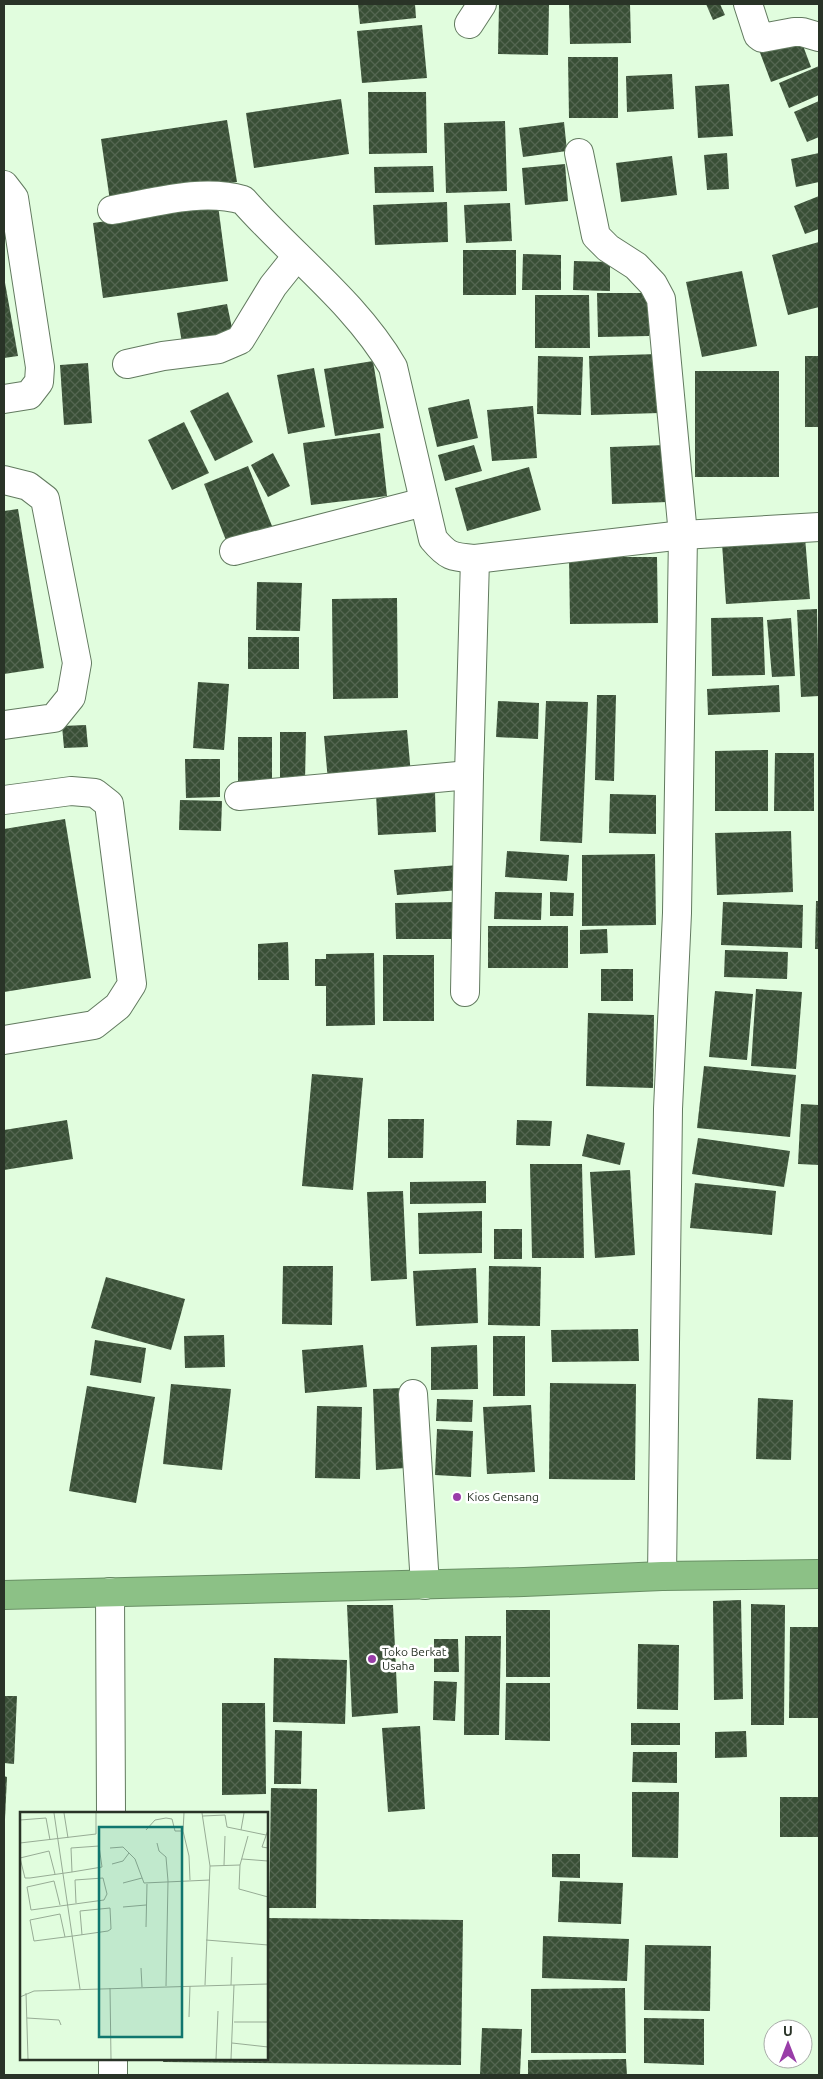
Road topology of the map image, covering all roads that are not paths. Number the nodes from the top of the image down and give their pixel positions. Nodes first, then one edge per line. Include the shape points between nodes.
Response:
1 (748, 4) edge
2 (819, 38) edge
3 (579, 153) dead end
4 (4, 185) edge
5 (112, 210) dead end
6 (297, 256) junction
7 (128, 364) dead end
8 (4, 399) edge
9 (4, 480) edge
10 (424, 502) junction
11 (819, 527) edge
12 (682, 535) junction
13 (234, 551) dead end
14 (475, 559) junction
15 (4, 725) edge
16 (469, 775) junction
17 (239, 796) dead end
18 (4, 800) edge
19 (465, 992) dead end
20 (4, 1040) edge
21 (413, 1394) dead end
22 (819, 1574) edge
23 (662, 1576) junction
24 (426, 1585) junction
25 (110, 1592) junction
26 (4, 1596) edge
27 (111, 1812) edge
28 (113, 2059) edge
29 (113, 2075) edge

1 - 2 street via 758,35 762,38 802,32
3 - 12 street via 596,236 636,266 653,284 661,299
4 - 8 street via 14,198 40,366 39,382 29,395
5 - 6 street via 196,196 225,195 243,200
6 - 7 street via 273,286 240,340 219,349
6 - 10 street via 359,319 380,344 393,367
9 - 15 street via 28,486 45,499 77,663 71,697 54,718
10 - 13 street
10 - 14 street via 433,539 445,553
11 - 12 street
12 - 14 street
12 - 23 street via 676,913 668,1109
14 - 16 street
16 - 17 street
16 - 19 street
18 - 20 street via 71,791 95,793 110,804 132,984 118,1006 94,1025
21 - 24 street
22 - 23 highway
23 - 24 highway
24 - 25 highway
25 - 26 highway
25 - 27 street
28 - 29 street

